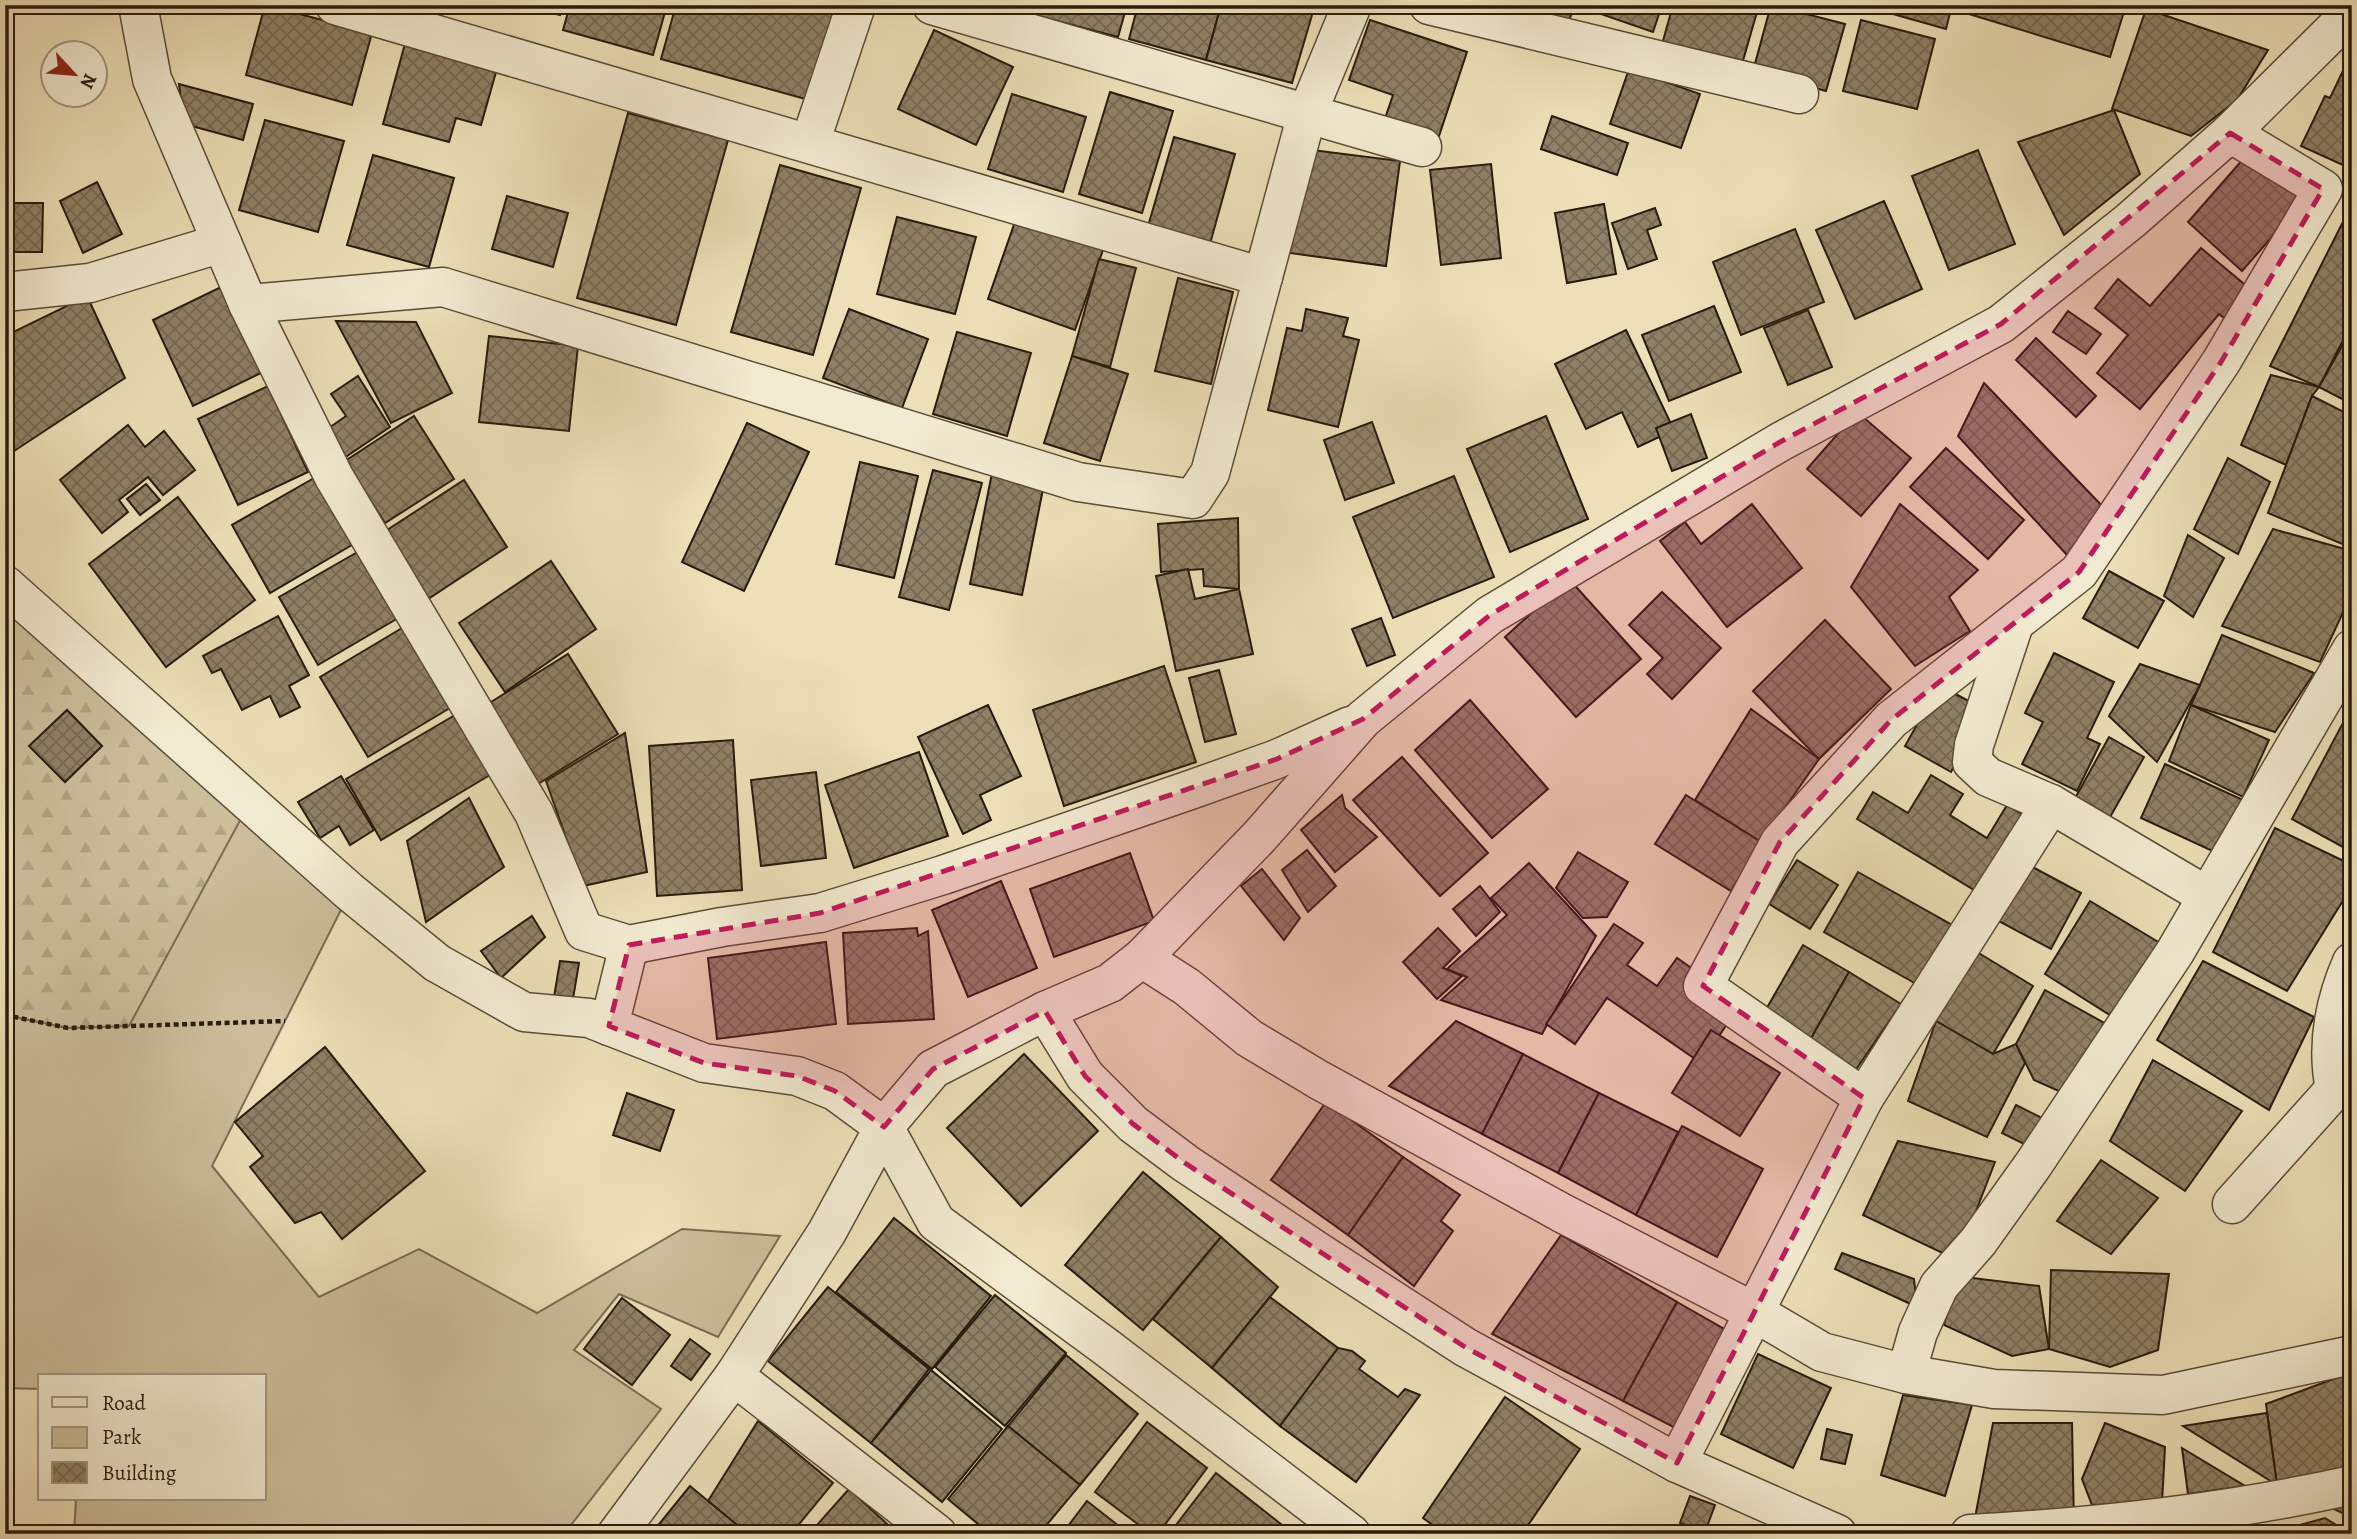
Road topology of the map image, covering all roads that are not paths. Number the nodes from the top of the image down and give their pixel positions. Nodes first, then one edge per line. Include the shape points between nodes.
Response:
1 (138, 5) edge
2 (335, 5) edge
3 (856, 5) edge
4 (932, 5) edge
5 (1352, 5) edge
6 (1429, 5) edge
7 (2352, 12) edge
8 (1798, 94) dead end
9 (1307, 114) junction
10 (2230, 133) junction
11 (810, 143) junction
12 (1422, 147) dead end
13 (222, 243) junction
14 (1263, 277) junction
15 (5, 292) edge
16 (248, 304) junction
17 (5, 584) edge
18 (2014, 624) junction
19 (2352, 649) edge
20 (1363, 719) junction
21 (2051, 804) junction
22 (2207, 895) junction
23 (629, 945) junction
24 (1142, 958) junction
25 (2352, 962) edge
26 (1045, 1011) junction
27 (609, 1026) junction
28 (2343, 1091) edge
29 (1864, 1098) junction
30 (884, 1127) junction
31 (2232, 1204) dead end
32 (1754, 1312) junction
33 (2352, 1356) edge
34 (1906, 1374) junction
35 (734, 1376) junction
36 (1677, 1463) junction
37 (2352, 1485) edge
38 (617, 1534) edge
39 (937, 1534) edge
40 (1351, 1534) edge
41 (1837, 1534) edge
42 (1970, 1534) edge

1 - 13 street via 152,79
2 - 11 street
3 - 11 street
4 - 9 street
5 - 9 street
6 - 8 street
7 - 10 street
9 - 12 street
9 - 14 street
10 - 18 street via 2323,189 2221,362 2079,572
10 - 20 street via 2001,324 1780,442 1490,615
11 - 14 street
13 - 15 street via 90,283
13 - 16 street
14 - 16 street via 1210,473 1193,499 1078,482 443,287
16 - 23 street via 334,477 534,813 584,931
17 - 27 street via 350,892 438,963 524,1012 589,1018
18 - 21 street via 1972,762 1988,778
18 - 29 street via 1891,720 1780,842 1703,986
19 - 22 street
20 - 23 street via 1277,759 820,914
20 - 24 street via 1260,836
21 - 22 street
21 - 29 street
22 - 34 street via 2175,952 2033,1164 1978,1242 1939,1286 1918,1332
23 - 27 street
24 - 26 street via 1110,983
24 - 32 street via 1187,987 1249,1038 1319,1080
25 - 28 street via 2337,997 2329,1062
26 - 30 street via 933,1069
26 - 36 street via 1085,1076 1133,1124 1185,1163 1465,1346
27 - 30 street via 704,1063 797,1076 835,1091
28 - 31 street
29 - 32 street
30 - 35 street via 827,1233
30 - 40 street via 936,1222
32 - 34 street via 1822,1352
32 - 36 street
33 - 34 street via 2163,1395 1994,1389
35 - 38 street
35 - 39 street
36 - 41 street
37 - 42 street via 2267,1504

